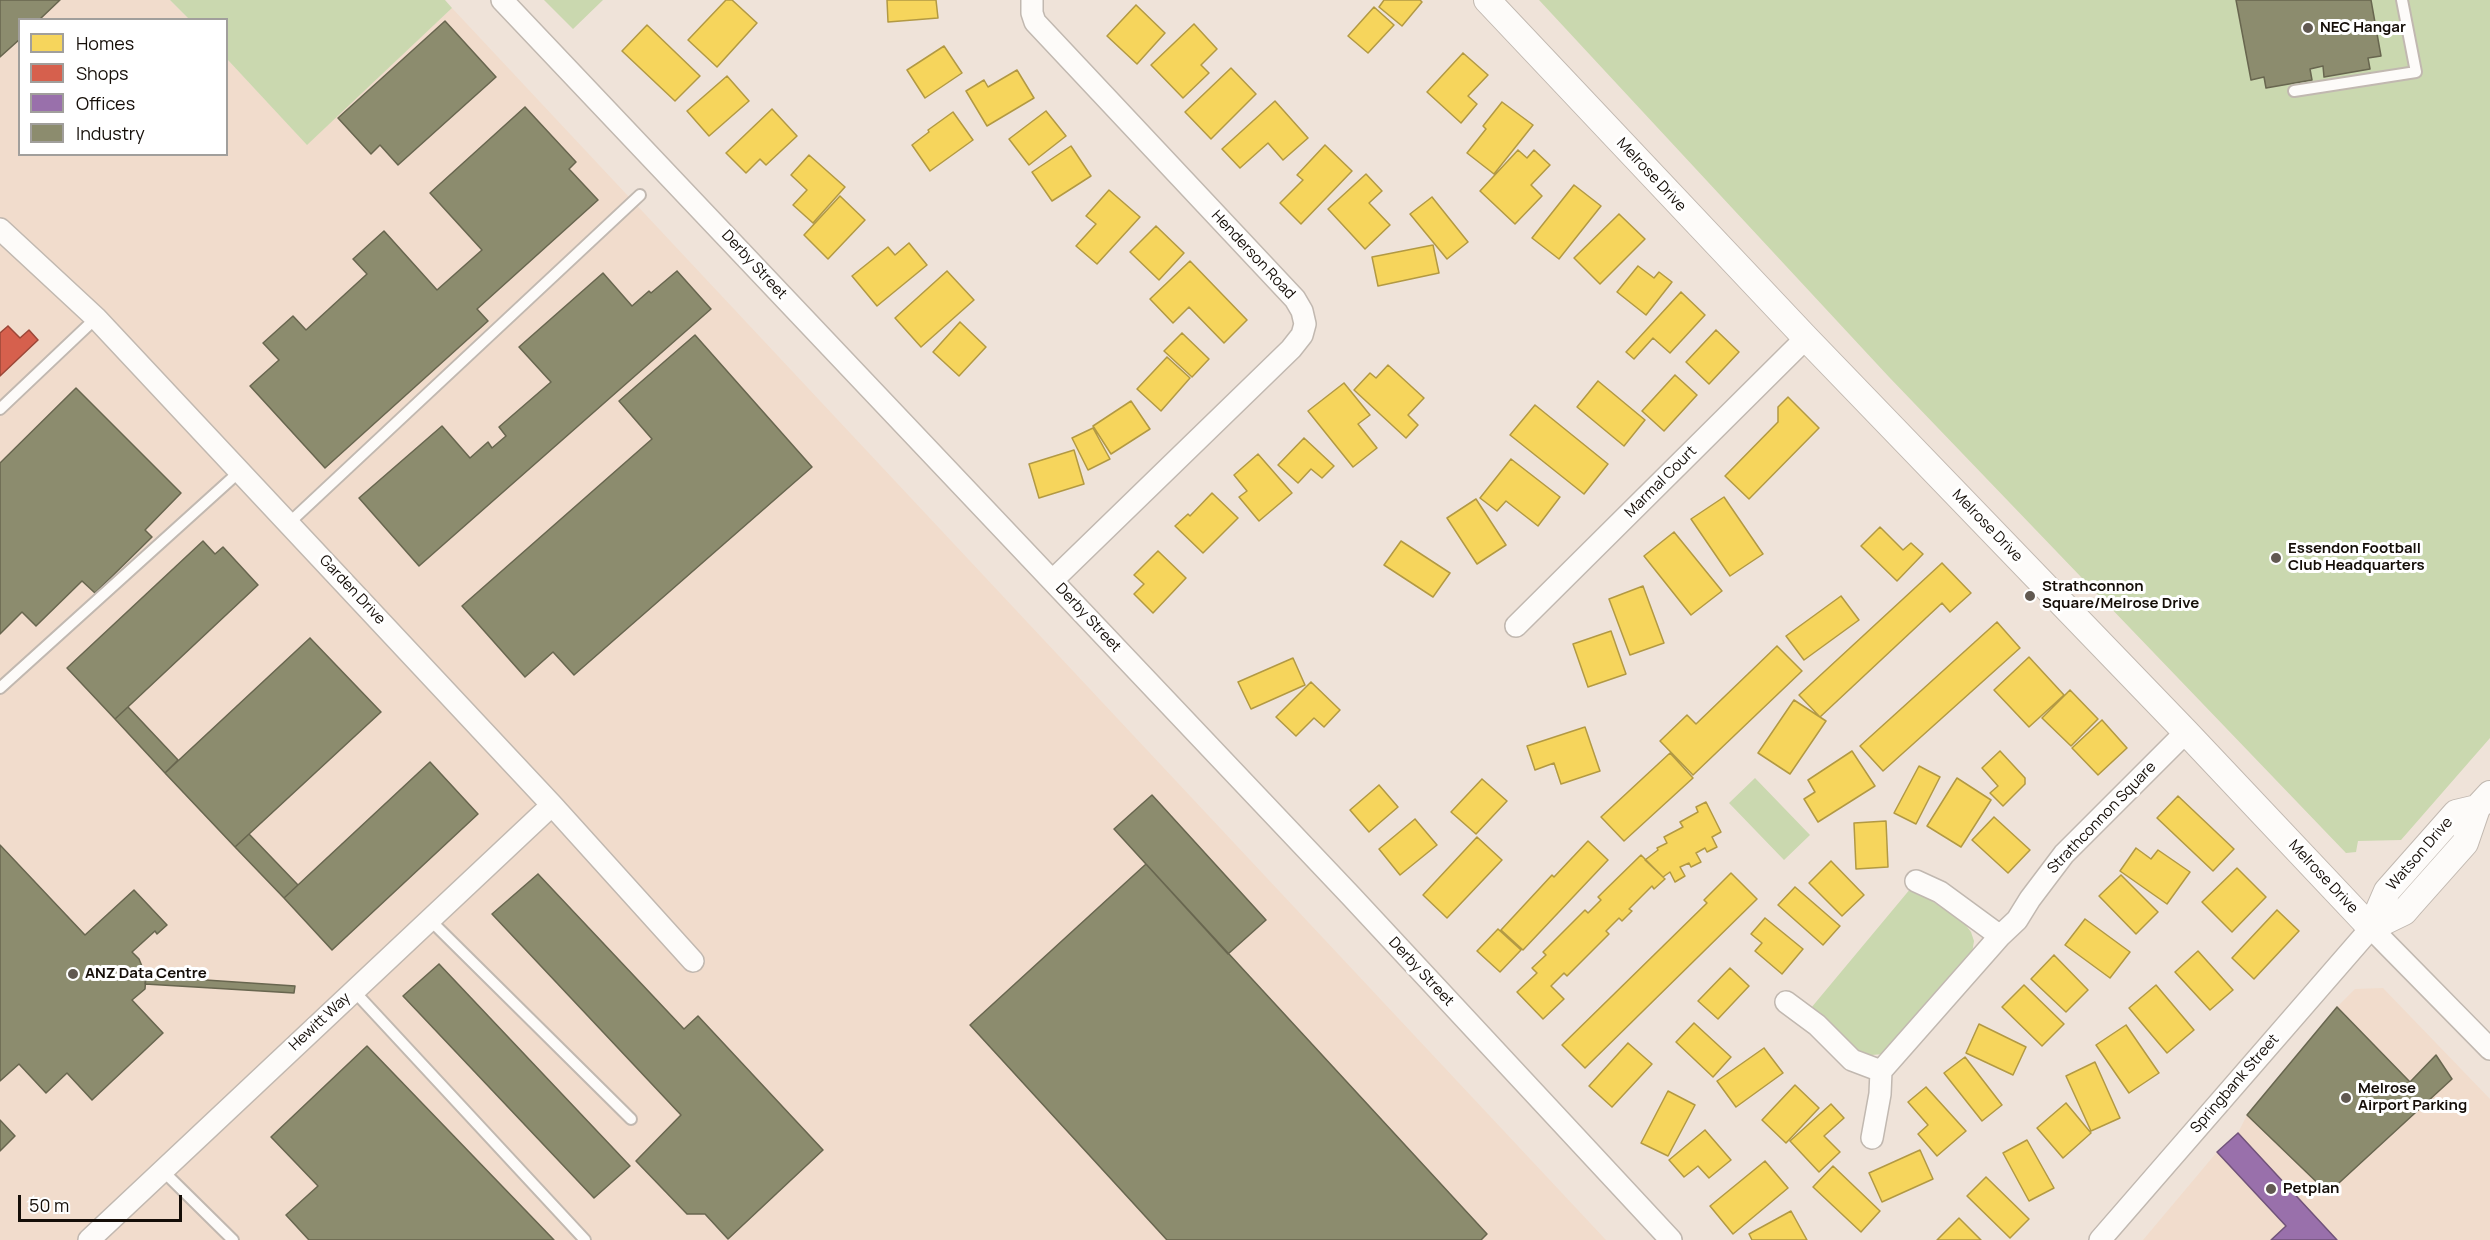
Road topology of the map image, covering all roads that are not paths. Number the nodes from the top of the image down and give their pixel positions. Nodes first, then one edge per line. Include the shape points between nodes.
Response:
1 (502, 0) edge
2 (1032, 0) edge
3 (1487, 0) edge
4 (2402, 0) edge
5 (2294, 92) dead end
6 (640, 195) dead end
7 (0, 229) edge
8 (96, 318) junction
9 (1806, 338) junction
10 (0, 409) edge
11 (239, 472) junction
12 (289, 523) junction
13 (1053, 580) junction
14 (1516, 626) dead end
15 (0, 688) edge
16 (2186, 732) junction
17 (2484, 801) edge
18 (552, 805) junction
19 (1916, 881) dead end
20 (430, 920) junction
21 (2372, 928) junction
22 (2000, 936) junction
23 (693, 961) dead end
24 (354, 991) junction
25 (1786, 1002) dead end
26 (2490, 1049) edge
27 (1881, 1071) junction
28 (631, 1119) dead end
29 (1872, 1138) dead end
30 (162, 1170) junction
31 (2104, 1239) edge
32 (89, 1240) edge
33 (233, 1240) edge
34 (585, 1240) edge
35 (1671, 1240) edge

1 - 13 street, Derby Street
2 - 13 street, Henderson Road via 1035,22 1295,299 1305,324 1291,349
3 - 9 street, Melrose Drive
4 - 5 lane via 2415,72
6 - 12 lane
7 - 8 street, Garden Drive
8 - 10 lane
8 - 11 street, Garden Drive
9 - 14 street, Marmal Court
9 - 16 street, Melrose Drive
11 - 12 street, Garden Drive
11 - 15 lane
12 - 18 street, Garden Drive
13 - 35 street, Derby Street
16 - 21 street, Melrose Drive
16 - 22 street, Strathconnon Square via 2064,854 2017,920
17 - 21 street, Watson Drive via 2456,813 2385,893
18 - 20 street, Hewitt Way
18 - 23 street, Garden Drive
19 - 22 street via 1940,892
20 - 24 street, Hewitt Way
20 - 28 lane
21 - 26 street, Melrose Drive
21 - 31 street, Springbank Street
22 - 27 street, Strathconnon Square
24 - 30 street, Hewitt Way
24 - 34 lane
25 - 27 street via 1817,1025 1852,1060
27 - 29 street
30 - 32 street, Hewitt Way
30 - 33 lane

